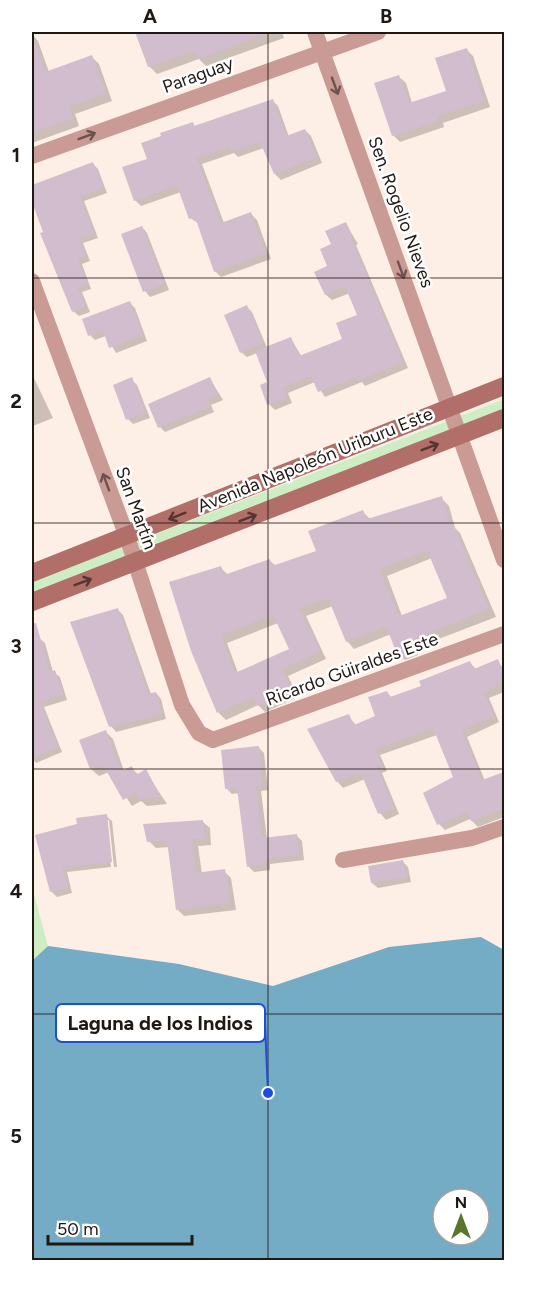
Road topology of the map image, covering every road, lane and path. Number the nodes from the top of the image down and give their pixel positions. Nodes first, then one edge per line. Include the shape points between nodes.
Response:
1 (315, 32) edge
2 (378, 32) edge
3 (322, 52) junction
4 (32, 156) edge
5 (32, 281) edge
6 (504, 386) edge
7 (450, 406) junction
8 (504, 418) edge
9 (460, 435) junction
10 (127, 537) junction
11 (504, 560) edge
12 (135, 562) junction
13 (32, 573) edge
14 (32, 602) edge
15 (504, 634) edge
16 (213, 740) joint
17 (504, 826) edge
18 (343, 860) dead end

1 - 3 street, Sen. Rogelio Nieves
2 - 3 street, Paraguay
4 -> 3 street, Paraguay
3 -> 7 street, Sen. Rogelio Nieves
10 -> 5 street, San Martín
6 - 7 main road, Avenida Napoleón Uriburu Este
7 - 9 street, Sen. Rogelio Nieves
7 -> 10 main road, Avenida Napoleón Uriburu Este
8 - 9 main road, Avenida Napoleón Uriburu Este
9 - 11 street, Sen. Rogelio Nieves
12 -> 9 main road, Avenida Napoleón Uriburu Este
10 - 12 street, San Martín
10 - 13 main road, Avenida Napoleón Uriburu Este
14 -> 12 main road, Avenida Napoleón Uriburu Este
12 - 16 street, San Martín via 182,705 199,733
15 - 16 street, Ricardo Güiraldes Este
17 - 18 street via 472,838

